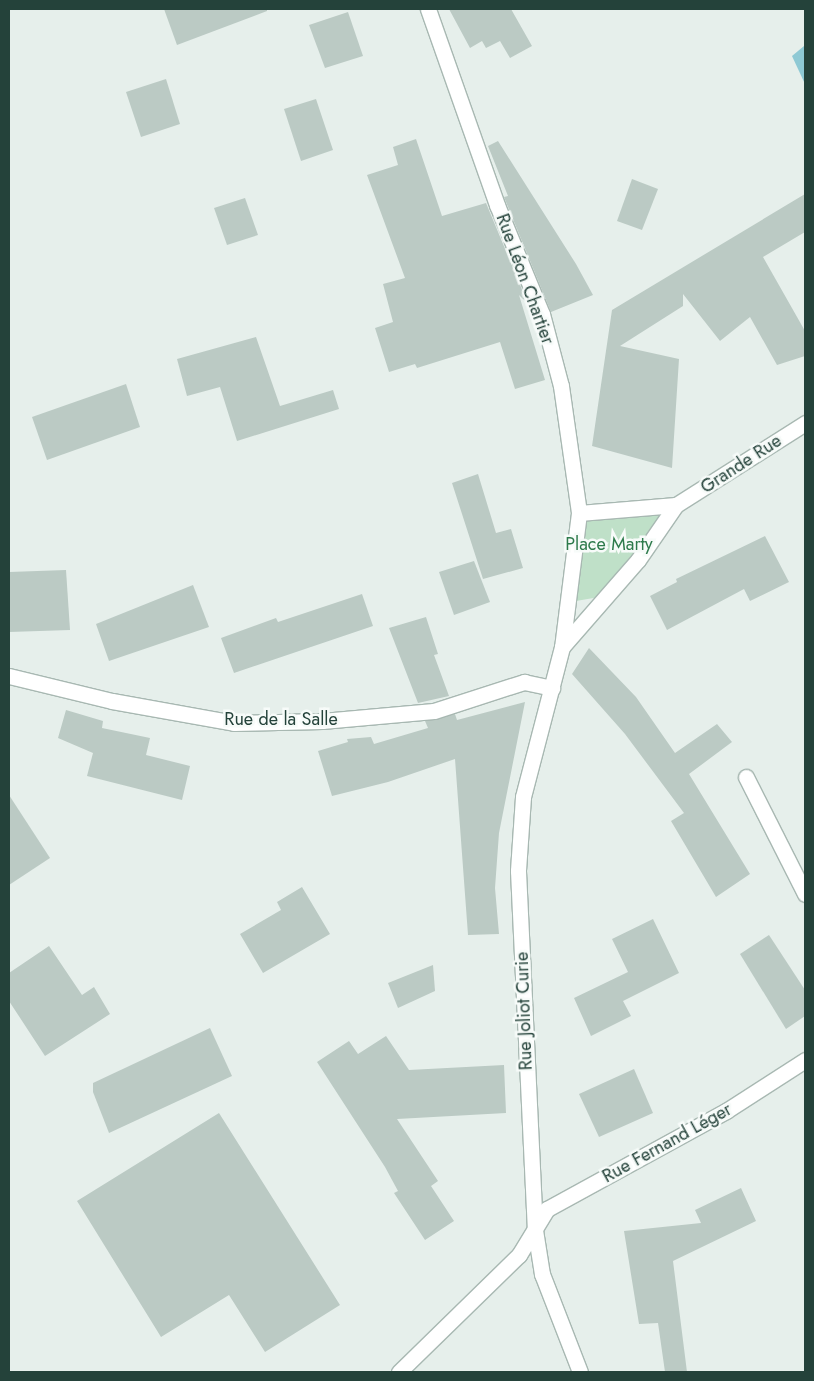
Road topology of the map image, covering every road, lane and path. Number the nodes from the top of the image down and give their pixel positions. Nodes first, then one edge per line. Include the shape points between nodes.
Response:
1 (428, 9) edge
2 (805, 423) edge
3 (676, 505) junction
4 (579, 513) junction
5 (562, 647) junction
6 (9, 676) edge
7 (552, 688) junction
8 (746, 777) dead end
9 (805, 894) edge
10 (805, 1060) edge
11 (534, 1230) junction
12 (398, 1372) edge
13 (580, 1372) edge

1 - 4 street, Rue Léon Chartier via 497,205 542,314 561,386
2 - 3 street, Grande Rue
3 - 4 street, Grande Rue
3 - 5 street, Grande Rue via 638,560
4 - 5 street, Rue Léon Chartier
5 - 7 street, Rue Joliot Curie
6 - 7 street, Rue de la Salle via 112,701 234,723 322,721 434,711 524,682
7 - 11 street, Rue Joliot Curie via 523,797 518,871
8 - 9 street
10 - 11 street, Rue Fernand Léger via 726,1111 547,1209
11 - 12 street, Rue Fernand Léger via 519,1255
11 - 13 street, Rue Joliot Curie via 542,1274

